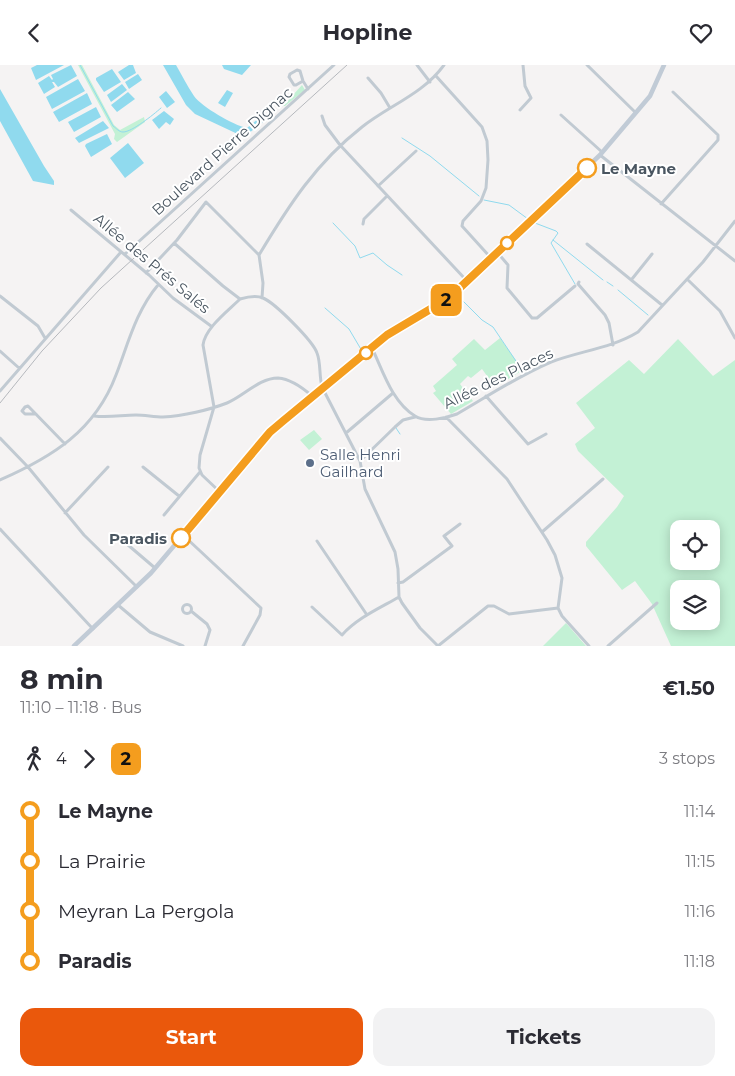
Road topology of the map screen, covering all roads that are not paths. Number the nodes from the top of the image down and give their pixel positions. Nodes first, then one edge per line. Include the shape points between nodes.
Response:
1 (334, 65) edge
2 (417, 65) edge
3 (444, 65) edge
4 (523, 65) edge
5 (587, 65) edge
6 (664, 65) edge
7 (436, 76) junction
8 (368, 78) dead end
9 (303, 81) junction
10 (430, 82) junction
11 (308, 89) junction
12 (673, 92) dead end
13 (390, 108) junction
14 (520, 110) dead end
15 (636, 113) junction
16 (561, 115) dead end
17 (322, 116) dead end
18 (340, 145) junction
19 (416, 151) dead end
20 (601, 154) junction
21 (378, 187) junction
22 (387, 196) junction
23 (660, 204) junction
24 (71, 210) dead end
25 (735, 221) edge
26 (363, 224) dead end
27 (174, 243) junction
28 (587, 244) dead end
29 (714, 246) junction
30 (497, 252) junction
31 (123, 253) junction
32 (652, 254) dead end
33 (259, 255) junction
34 (492, 258) junction
35 (735, 261) edge
36 (146, 273) junction
37 (632, 279) junction
38 (687, 279) junction
39 (467, 281) junction
40 (579, 282) dead end
41 (158, 285) junction
42 (575, 286) dead end
43 (0, 295) edge
44 (262, 297) junction
45 (240, 299) junction
46 (662, 305) junction
47 (211, 326) junction
48 (735, 337) edge
49 (45, 338) junction
50 (613, 345) junction
51 (372, 348) junction
52 (0, 351) edge
53 (19, 368) junction
54 (322, 387) junction
55 (0, 391) edge
56 (393, 393) junction
57 (312, 396) junction
58 (486, 396) junction
59 (214, 407) junction
60 (36, 414) dead end
61 (94, 416) junction
62 (415, 417) junction
63 (446, 417) junction
64 (346, 433) junction
65 (546, 434) dead end
66 (0, 438) edge
67 (65, 444) junction
68 (360, 461) junction
69 (28, 467) junction
70 (108, 467) dead end
71 (143, 467) dead end
72 (200, 472) junction
73 (603, 479) dead end
74 (0, 480) edge
75 (220, 492) junction
76 (179, 497) junction
77 (65, 513) junction
78 (164, 515) dead end
79 (460, 524) dead end
80 (0, 529) edge
81 (542, 532) junction
82 (183, 535) junction
83 (121, 539) dead end
84 (317, 541) dead end
85 (155, 568) junction
86 (398, 583) junction
87 (137, 587) junction
88 (400, 597) junction
89 (657, 603) dead end
90 (118, 605) junction
91 (312, 607) dead end
92 (558, 608) junction
93 (191, 611) dead end
94 (367, 615) junction
95 (92, 629) junction
96 (74, 646) edge
97 (184, 646) edge
98 (205, 646) edge
99 (243, 646) edge
100 (438, 646) edge
101 (589, 646) edge
102 (608, 646) edge

1 - 11 street, Boulevard Pierre Dignac
2 - 10 street
3 - 7 street
4 - 14 street via 525,86 531,98
5 - 15 street
6 - 15 main road via 650,96
7 - 10 street
7 - 34 street via 482,127 487,141 486,188 481,201 462,226
8 - 13 street
9 - 9 street via 294,85 290,74 300,71
9 - 11 street
10 - 13 street
11 - 31 street, Boulevard Pierre Dignac
12 - 23 street via 718,135 718,140
13 - 18 street
15 - 20 main road
16 - 20 street
17 - 18 street
18 - 21 street
18 - 33 street via 298,192
19 - 21 street
20 - 23 street
20 - 30 main road
21 - 22 street
22 - 26 street
22 - 39 street
23 - 29 street
24 - 31 street, Allée des Prés Salés
25 - 29 street, Allée des Places
27 - 33 street via 206,202
27 - 36 street
27 - 45 street
28 - 37 street
29 - 35 street
29 - 38 street, Allée des Places
30 - 34 main road
30 - 42 street via 508,265 507,288 532,317 537,318
31 - 36 street, Allée des Prés Salés
31 - 49 street, Boulevard Pierre Dignac
32 - 37 street
33 - 44 street via 264,283
34 - 39 main road
36 - 41 street, Allée des Prés Salés
37 - 46 street
38 - 46 street, Allée des Places
38 - 48 street via 720,311
39 - 51 main road via 441,304 394,330
40 - 50 street via 605,315
41 - 47 street, Allée des Prés Salés
41 - 61 street via 138,314 110,390
43 - 49 street via 38,326
44 - 45 street
44 - 54 street via 288,319 315,349
45 - 47 street, Allée des Prés Salés
46 - 50 street, Allée des Places via 638,332
47 - 59 street via 204,339 203,351
49 - 53 street, Boulevard Pierre Dignac
50 - 58 street, Allée des Places via 582,351 552,362
51 - 54 main road
51 - 56 street
52 - 53 street
53 - 55 street, Boulevard Pierre Dignac
54 - 57 main road
54 - 64 street
56 - 62 street
56 - 64 street
57 - 59 street via 288,380 270,379 239,398
57 - 75 main road via 270,432
58 - 63 street, Allée des Places
58 - 65 street via 528,444
59 - 61 street via 164,417
59 - 72 street via 200,455
60 - 67 street
61 - 67 street
62 - 63 street, Allée des Places
62 - 68 street via 399,424
63 - 81 street via 507,479
64 - 68 street
66 - 69 street
67 - 69 street
68 - 86 street via 365,489 395,552
69 - 74 street
69 - 77 street
70 - 77 street
71 - 76 street
72 - 75 street
72 - 76 street
73 - 81 street
75 - 82 main road
76 - 78 street
77 - 87 street
79 - 86 street via 444,536 452,546
80 - 95 street
81 - 92 street via 562,578
82 - 85 main road
82 - 99 street via 261,608
83 - 85 street
84 - 94 street
85 - 87 main road
86 - 88 street
87 - 90 main road
88 - 94 street
88 - 100 street via 408,614
89 - 102 street
90 - 95 main road
90 - 97 street via 150,632
91 - 94 street via 342,635
92 - 100 street via 508,614 488,606
92 - 101 street
93 - 98 street via 210,630
95 - 96 main road

